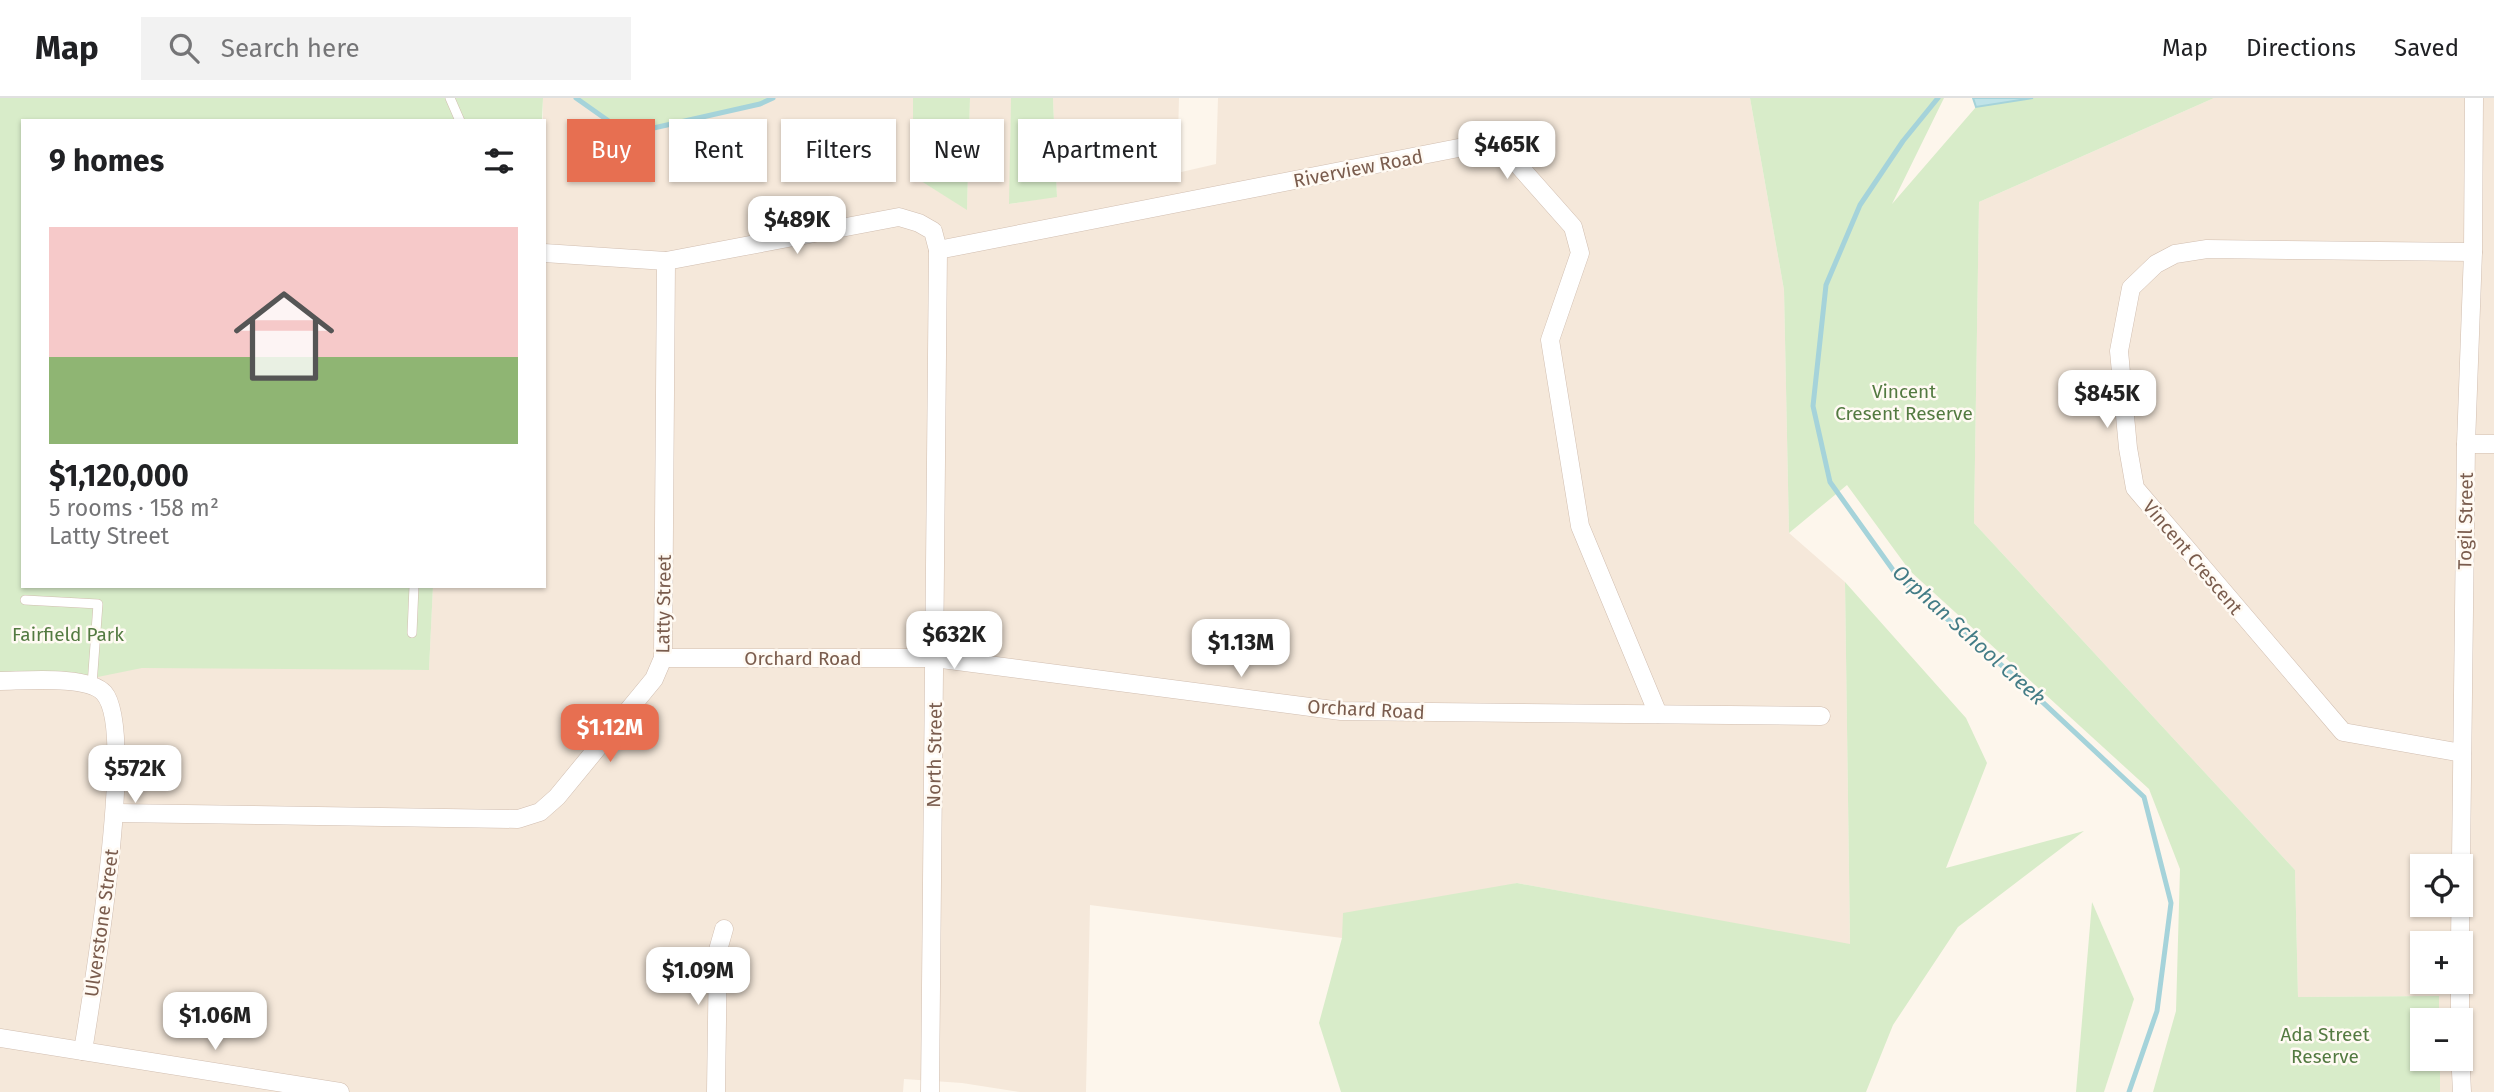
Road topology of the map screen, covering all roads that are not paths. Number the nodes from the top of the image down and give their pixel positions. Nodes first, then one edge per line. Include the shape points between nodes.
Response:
1 (450, 98) edge
2 (2474, 98) edge
3 (459, 119) edge
4 (938, 250) junction
5 (2473, 252) junction
6 (546, 253) edge
7 (666, 261) junction
8 (2466, 444) junction
9 (2494, 444) edge
10 (414, 588) edge
11 (25, 600) dead end
12 (412, 633) dead end
13 (663, 658) junction
14 (934, 658) junction
15 (0, 681) edge
16 (92, 685) junction
17 (1658, 714) junction
18 (1821, 716) dead end
19 (2462, 753) junction
20 (115, 813) junction
21 (724, 929) dead end
22 (2460, 931) edge
23 (0, 1038) edge
24 (83, 1051) junction
25 (2461, 1071) edge
26 (234, 1083) edge
27 (340, 1092) edge
28 (716, 1092) edge
29 (930, 1092) edge
30 (2462, 1092) edge

1 - 3 lane
2 - 5 street, Togil Street
4 - 7 street via 933,231 899,216
4 - 14 street, North Street
4 - 17 street, Riverview Road via 1484,143 1504,149 1573,227 1580,253 1550,340 1580,526
5 - 8 street, Togil Street
5 - 19 street, Vincent Crescent via 2207,249 2175,254 2156,264 2131,289 2119,351 2135,488 2343,732
6 - 7 street
7 - 13 street, Latty Street
8 - 9 street
8 - 19 street, Togil Street
10 - 12 lane
11 - 16 lane via 98,604
13 - 14 street, Orchard Road
13 - 20 street, Latty Street via 654,679 565,789 540,812 518,820
14 - 17 street, Orchard Road via 1341,712
14 - 29 street, North Street
15 - 16 street
16 - 20 street, Ulverstone Street via 110,702 114,724
17 - 18 street, Orchard Road
19 - 22 street, Togil Street
20 - 24 street, Ulverstone Street
21 - 28 street via 718,950
23 - 24 street
24 - 26 street
25 - 30 street
26 - 27 street

